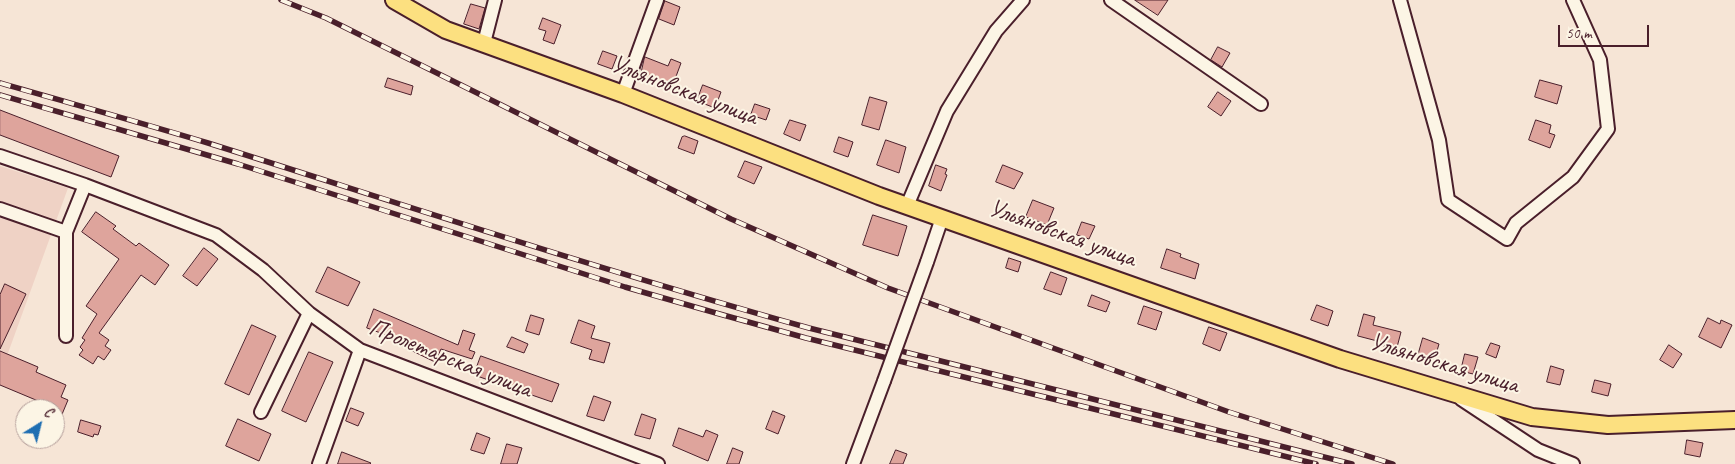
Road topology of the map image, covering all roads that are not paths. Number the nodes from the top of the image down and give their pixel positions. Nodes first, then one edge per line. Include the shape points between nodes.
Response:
1 (394, 0) edge
2 (496, 0) edge
3 (657, 0) edge
4 (1023, 0) edge
5 (1110, 0) edge
6 (1400, 0) edge
7 (1572, 0) edge
8 (484, 43) junction
9 (623, 94) junction
10 (1261, 104) dead end
11 (0, 156) edge
12 (85, 185) junction
13 (907, 206) junction
14 (0, 209) edge
15 (942, 218) junction
16 (66, 232) junction
17 (309, 313) junction
18 (66, 336) dead end
19 (360, 350) junction
20 (1451, 392) junction
21 (261, 412) dead end
22 (1735, 420) edge
23 (319, 464) edge
24 (658, 464) edge
25 (852, 464) edge
26 (1573, 464) edge

1 - 8 main road, Ульяновская улица via 446,30
2 - 8 street
3 - 9 street
4 - 13 street via 996,31 947,111
5 - 10 street
6 - 7 street via 1439,140 1448,200 1507,240 1516,223 1573,177 1608,129 1600,60
8 - 9 main road, Ульяновская улица
9 - 13 main road, Ульяновская улица
11 - 12 street, Пролетарская улица
12 - 16 street
12 - 17 street, Пролетарская улица via 216,235 263,270
13 - 15 main road, Ульяновская улица
14 - 16 street
15 - 20 main road, Ульяновская улица via 1340,359
15 - 25 street, bridge
16 - 18 street
17 - 19 street, Пролетарская улица
17 - 21 street
19 - 23 street
19 - 24 street, Пролетарская улица
20 - 22 main road, Ульяновская улица via 1532,417 1608,425
20 - 26 street via 1538,450

